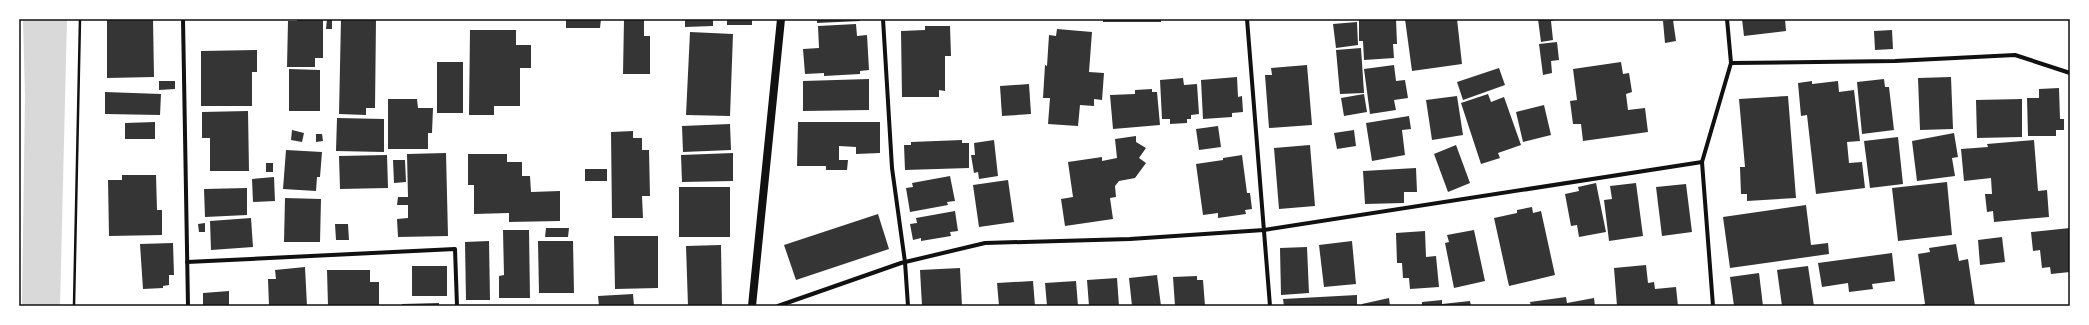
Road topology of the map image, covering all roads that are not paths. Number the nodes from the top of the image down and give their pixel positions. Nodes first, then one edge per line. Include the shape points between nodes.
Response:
1 (183, 19) edge
2 (781, 19) edge
3 (883, 19) edge
4 (1247, 19) edge
5 (1727, 19) edge
6 (1731, 63) junction
7 (2070, 73) edge
8 (1702, 162) junction
9 (1264, 230) junction
10 (188, 262) junction
11 (905, 262) junction
12 (188, 306) edge
13 (457, 306) edge
14 (752, 306) edge
15 (778, 306) edge
16 (908, 306) edge
17 (1270, 306) edge
18 (1713, 306) edge

1 - 10 street
2 - 14 main road
3 - 11 street via 892,168
4 - 9 street
5 - 6 street
6 - 7 street via 1895,61 2015,55
6 - 8 street
8 - 9 street
8 - 18 street
9 - 11 street via 1130,239 986,243
9 - 17 street
10 - 12 street
10 - 13 street via 455,249
11 - 15 street
11 - 16 street

